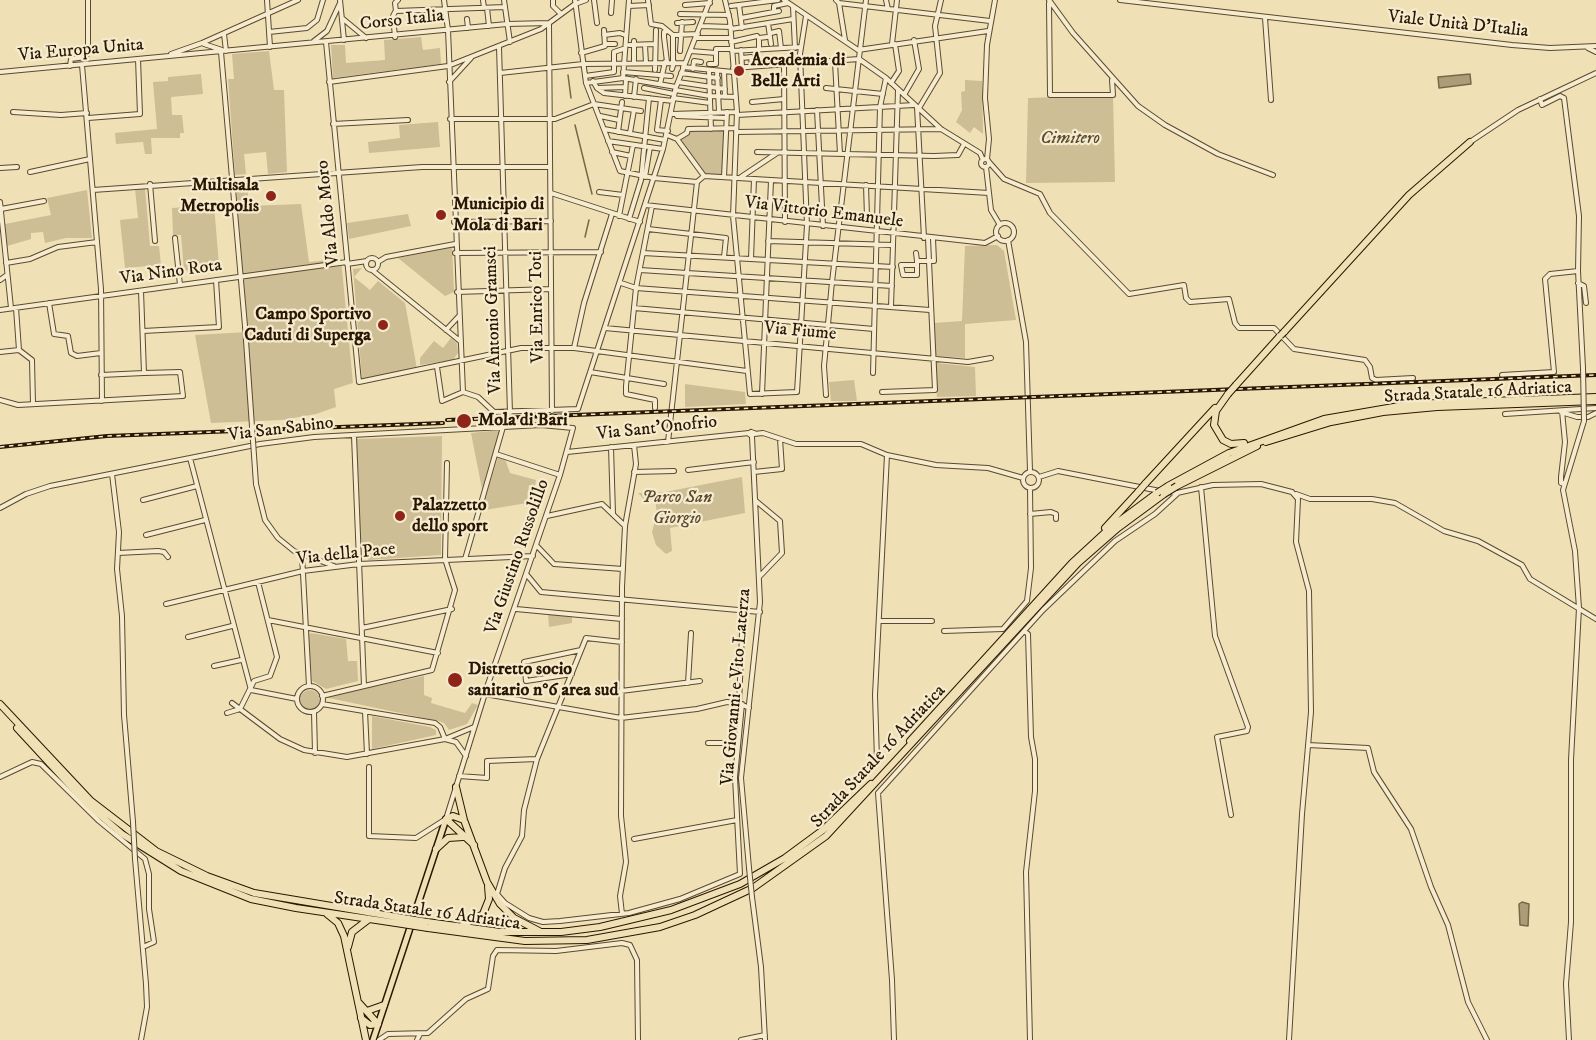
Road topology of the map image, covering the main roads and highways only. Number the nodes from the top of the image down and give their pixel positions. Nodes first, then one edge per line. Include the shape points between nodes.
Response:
1 (1470, 142) road end
2 (1228, 394) junction
3 (1596, 399) edge
4 (1305, 424) junction
5 (1161, 494) junction
6 (1086, 550) junction
7 (0, 701) edge
8 (0, 710) edge
9 (456, 787) road end
10 (446, 819) junction
11 (464, 820) junction
12 (464, 837) junction
13 (474, 845) junction
14 (436, 849) junction
15 (488, 882) junction
16 (327, 914) junction
17 (369, 919) junction
18 (397, 920) junction
19 (428, 925) junction
20 (459, 927) junction
21 (542, 932) junction
22 (348, 947) junction
23 (358, 1002) junction
24 (384, 1005) junction
25 (367, 1011) junction
26 (361, 1017) junction
27 (378, 1024) junction
28 (366, 1040) edge
29 (373, 1040) edge

1 - 2 highway, bridge via 1409,195
2 - 4 highway via 1215,411 1214,425 1217,434 1231,444 1239,445
2 - 6 highway, bridge
3 - 4 highway, Strada Statale 16 Adriatica via 1411,404 1363,410
3 - 5 highway, Strada Statale 16 Adriatica, bridge via 1427,408 1331,422 1263,443
4 - 5 highway, Strada Statale 16 Adriatica, bridge via 1229,453 1168,486
5 - 6 highway, Strada Statale 16 Adriatica via 1110,528
5 - 19 highway, Strada Statale 16 Adriatica via 1078,563 826,836 753,888 660,927 587,940 525,941
6 - 21 highway, Strada Statale 16 Adriatica via 854,803 785,858 740,884 671,910 600,927
7 - 18 highway, Strada Statale 16 Adriatica via 91,801 156,851 254,893
8 - 16 highway, Strada Statale 16 Adriatica via 88,805 155,856 204,882 252,898
9 - 11 highway
10 - 11 highway via 453,816
10 - 12 highway
10 - 14 main road
11 - 13 highway
12 - 13 highway
12 - 14 highway via 448,838
13 - 15 highway
14 - 24 main road
15 - 20 highway via 486,909
15 - 21 highway via 506,911
16 - 17 highway, Strada Statale 16 Adriatica
16 - 22 highway via 338,923
17 - 18 highway, Strada Statale 16 Adriatica
17 - 22 highway via 352,932
18 - 19 highway, Strada Statale 16 Adriatica, bridge
19 - 20 highway, Strada Statale 16 Adriatica
20 - 21 highway, Strada Statale 16 Adriatica
22 - 23 highway
23 - 25 highway
23 - 26 highway
24 - 25 highway
24 - 27 main road
25 - 27 highway
26 - 27 highway via 370,1025
26 - 28 highway
27 - 29 main road

